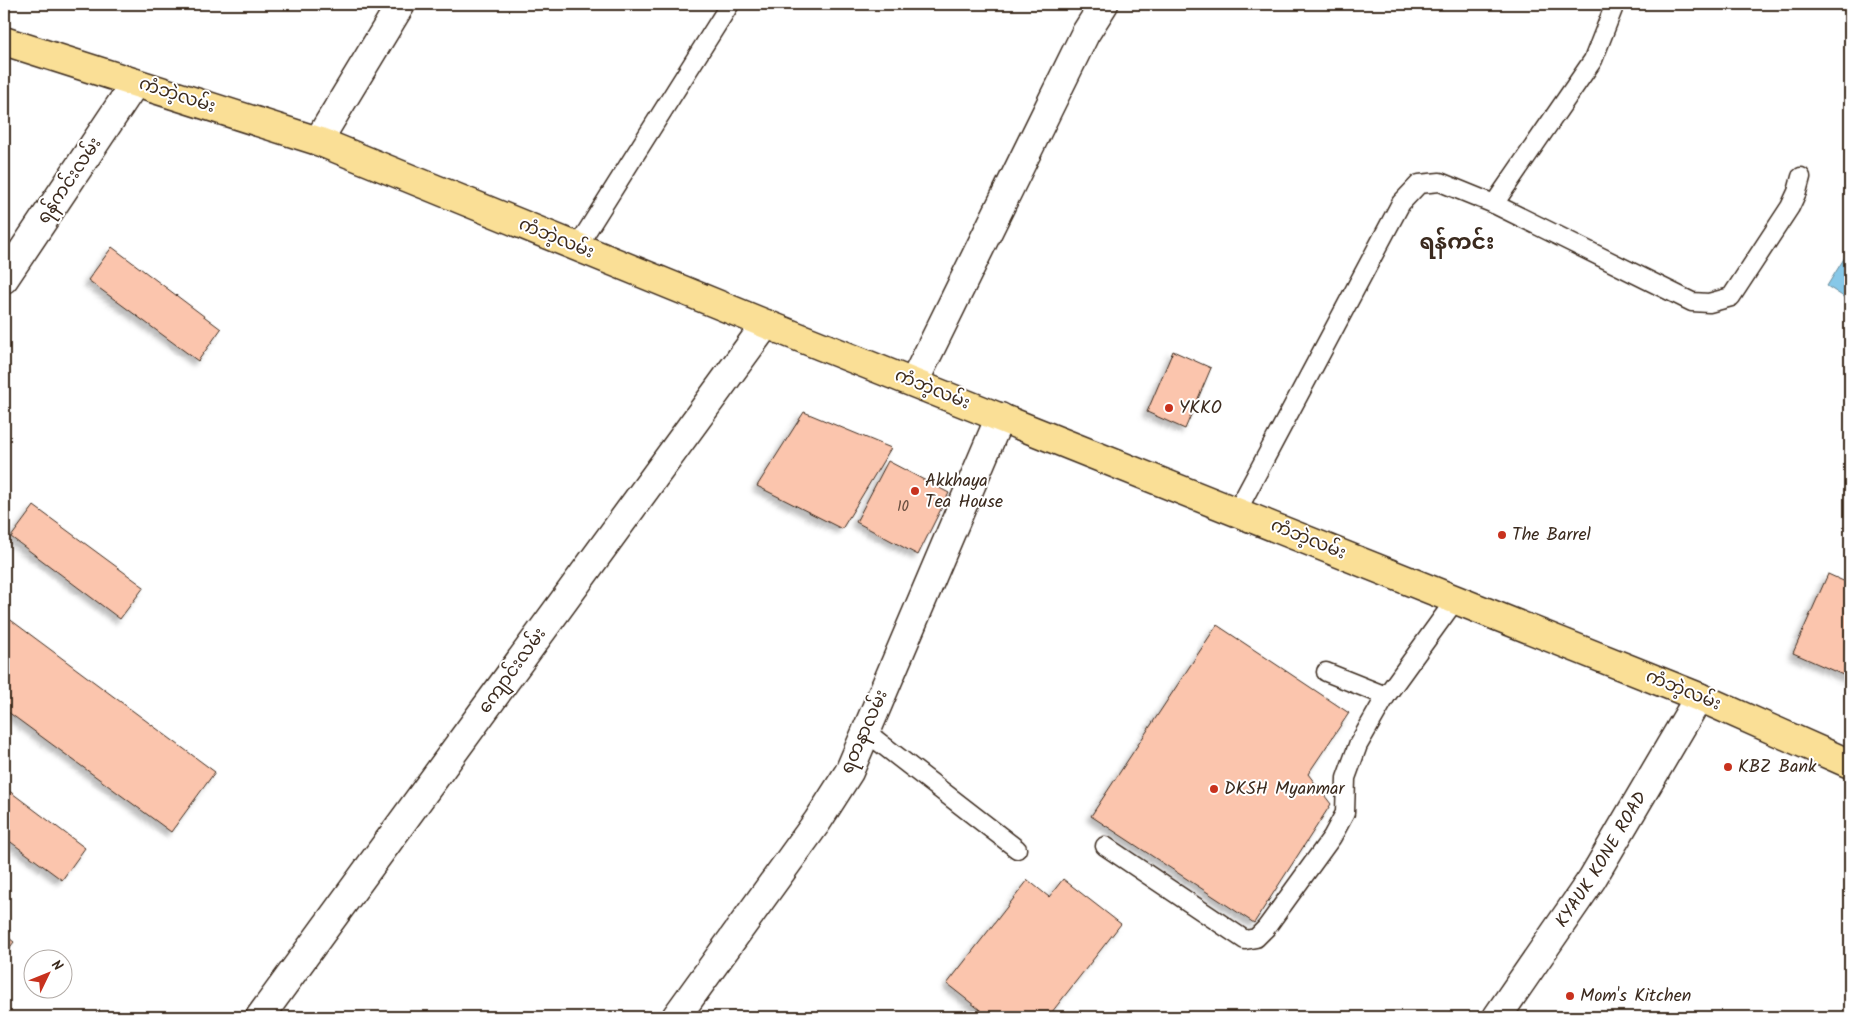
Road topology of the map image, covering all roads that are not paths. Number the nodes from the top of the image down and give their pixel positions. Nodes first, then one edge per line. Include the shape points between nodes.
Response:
1 (401, 4) edge
2 (730, 4) edge
3 (1104, 4) edge
4 (1615, 4) edge
5 (4, 41) edge
6 (136, 83) junction
7 (318, 141) junction
8 (1801, 177) dead end
9 (1494, 204) junction
10 (577, 247) junction
11 (4, 279) edge
12 (766, 324) junction
13 (914, 382) junction
14 (1000, 417) junction
15 (1237, 511) junction
16 (1456, 600) junction
17 (1326, 672) dead end
18 (1386, 696) junction
19 (1700, 697) junction
20 (866, 732) junction
21 (1849, 761) edge
22 (1105, 846) dead end
23 (1017, 849) dead end
24 (260, 1017) edge
25 (676, 1017) edge
26 (1496, 1017) edge

1 - 7 street
2 - 10 lane
3 - 13 street via 1085,34
4 - 9 lane via 1593,60
5 - 6 main road, ကံဘဲ့လမ်း
6 - 7 main road, ကံဘဲ့လမ်း
6 - 11 street, ရန်ကင်းလမ်း
7 - 10 main road, ကံဘဲ့လမ်း
8 - 9 lane via 1790,207 1732,298 1709,303 1692,302
9 - 15 lane via 1440,182 1420,184 1401,203
10 - 12 main road, ကံဘဲ့လမ်း
12 - 13 main road, ကံဘဲ့လမ်း
12 - 24 street, ကျောင်းလမ်း
13 - 14 main road, ကံဘဲ့လမ်း
14 - 15 main road, ကံဘဲ့လမ်း
14 - 20 street, ရတနာလမ်း
15 - 16 main road, ကံဘဲ့လမ်း
16 - 18 lane
16 - 19 main road, ကံဘဲ့လမ်း
17 - 18 lane
18 - 22 lane via 1358,746 1346,778 1345,813 1326,845 1256,938 1245,940
19 - 21 main road, ကံဘဲ့လမ်း
19 - 26 street, KYAUK KONE ROAD via 1592,879
20 - 23 lane
20 - 25 street, ရတနာလမ်း via 849,772 817,822

